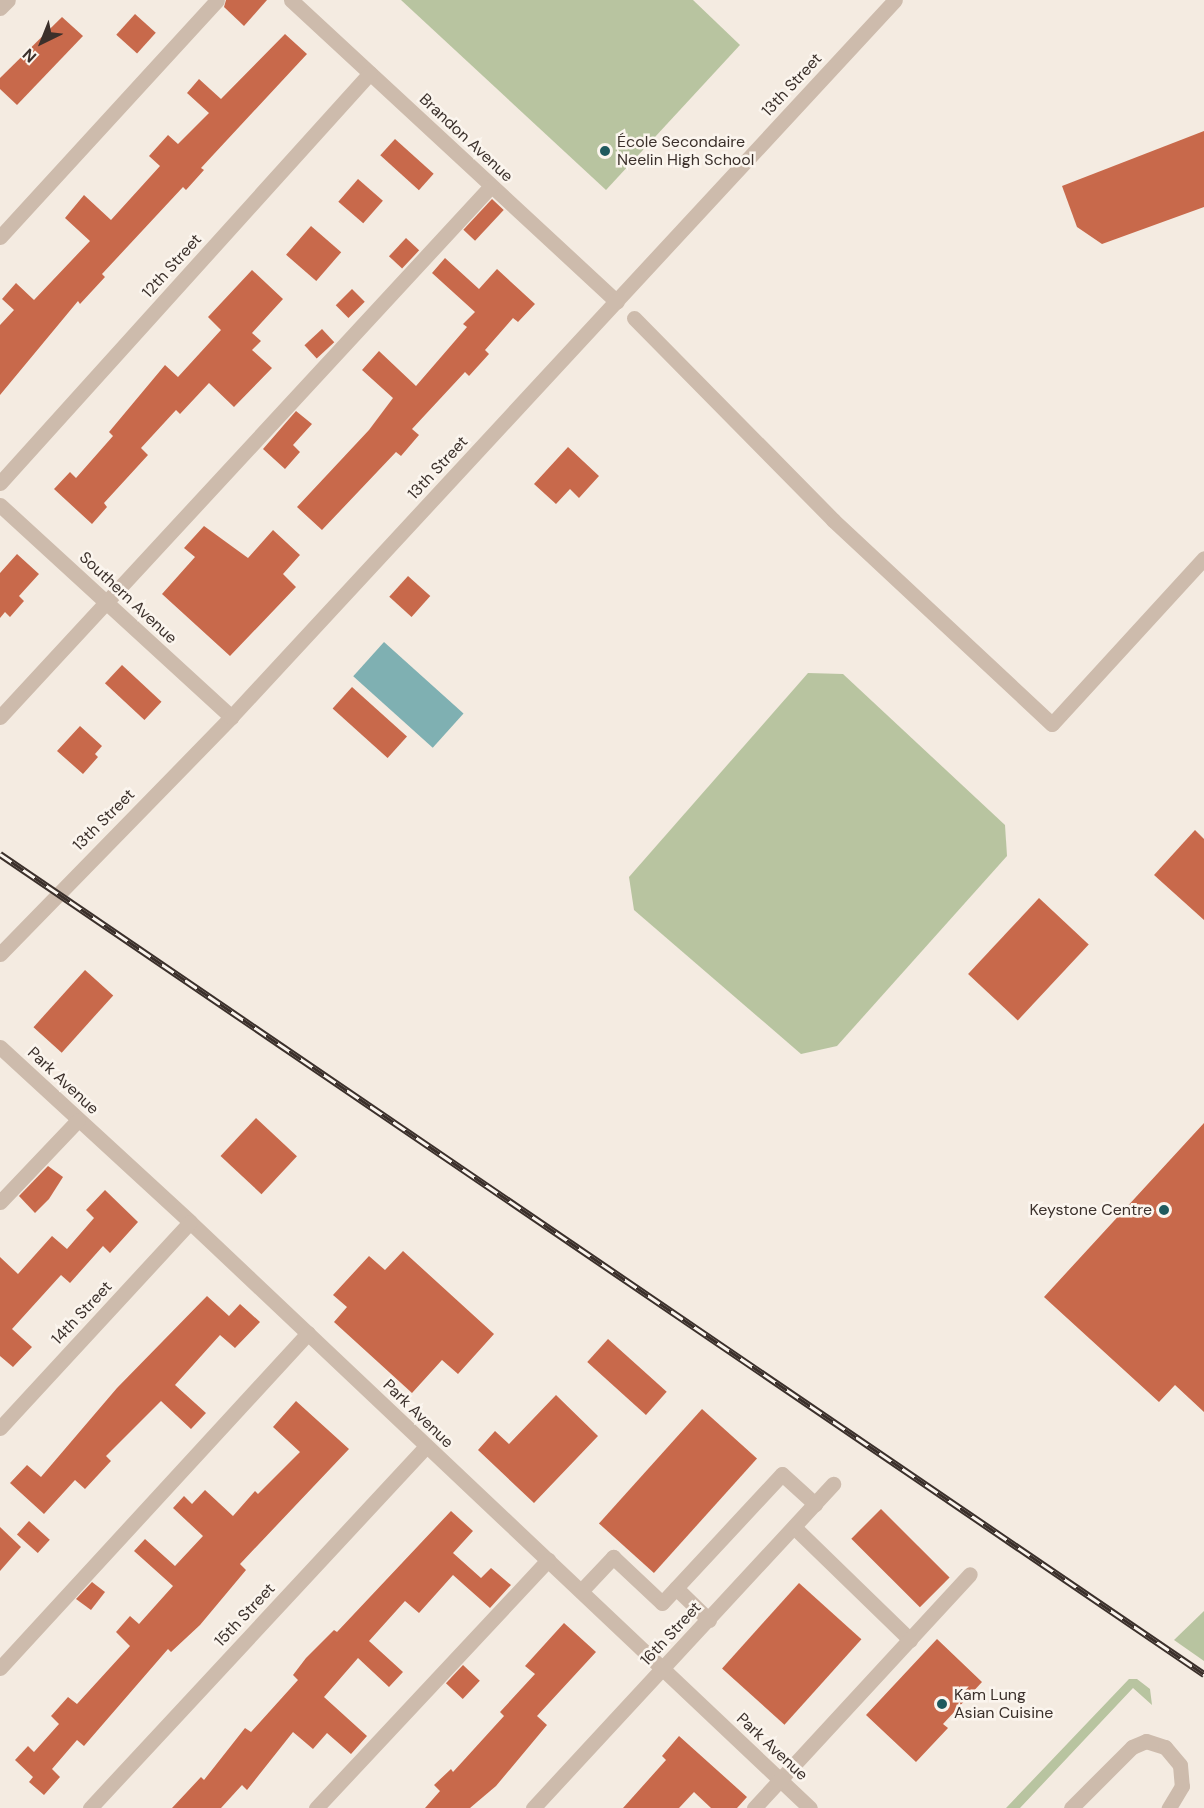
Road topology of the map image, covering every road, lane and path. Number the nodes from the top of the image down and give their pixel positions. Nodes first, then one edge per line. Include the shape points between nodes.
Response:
1 (8, 0) edge
2 (217, 0) edge
3 (291, 0) edge
4 (895, 0) edge
5 (0, 8) edge
6 (370, 73) junction
7 (491, 186) junction
8 (0, 237) edge
9 (617, 302) junction
10 (634, 318) dead end
11 (0, 483) edge
12 (0, 505) edge
13 (1204, 558) edge
14 (108, 604) junction
15 (0, 717) edge
16 (231, 717) junction
17 (0, 954) edge
18 (0, 1047) edge
19 (78, 1120) junction
20 (0, 1202) edge
21 (190, 1222) junction
22 (308, 1333) junction
23 (0, 1428) edge
24 (426, 1446) junction
25 (833, 1484) dead end
26 (814, 1504) junction
27 (794, 1527) junction
28 (548, 1560) junction
29 (970, 1574) dead end
30 (676, 1588) junction
31 (581, 1591) junction
32 (709, 1620) junction
33 (910, 1640) junction
34 (0, 1668) edge
35 (664, 1669) junction
36 (780, 1780) junction
37 (90, 1808) edge
38 (316, 1808) edge
39 (533, 1808) edge
40 (754, 1808) edge
41 (810, 1808) edge
42 (1071, 1808) edge
43 (1169, 1808) edge

1 - 5 street
2 - 8 street
3 - 6 street, Brandon Avenue
4 - 9 street, 13th Street
6 - 7 street, Brandon Avenue
6 - 11 street, 12th Street
7 - 9 street, Brandon Avenue
7 - 14 street
9 - 16 street, 13th Street
10 - 13 street via 833,520 1052,724
12 - 14 street, Southern Avenue
14 - 15 street
14 - 16 street, Southern Avenue
16 - 17 street, 13th Street
18 - 19 street, Park Avenue
19 - 20 street
19 - 21 street, Park Avenue
21 - 22 street, Park Avenue
21 - 23 street, 14th Street
22 - 24 street, Park Avenue
22 - 34 street
24 - 28 street, Park Avenue
24 - 37 street, 15th Street
25 - 26 street, 16th Street
26 - 27 street, 16th Street
26 - 30 street via 782,1474
27 - 32 street, 16th Street
27 - 33 street
28 - 31 street, Park Avenue
28 - 38 street
29 - 33 street
30 - 31 street via 662,1603 613,1557
30 - 32 street
31 - 35 street, Park Avenue
32 - 35 street, 16th Street
33 - 36 street
35 - 36 street, Park Avenue
35 - 39 street, 16th Street
36 - 40 street
36 - 41 street, Park Avenue
42 - 43 street via 1131,1747 1146,1742 1165,1747 1180,1765 1182,1785

